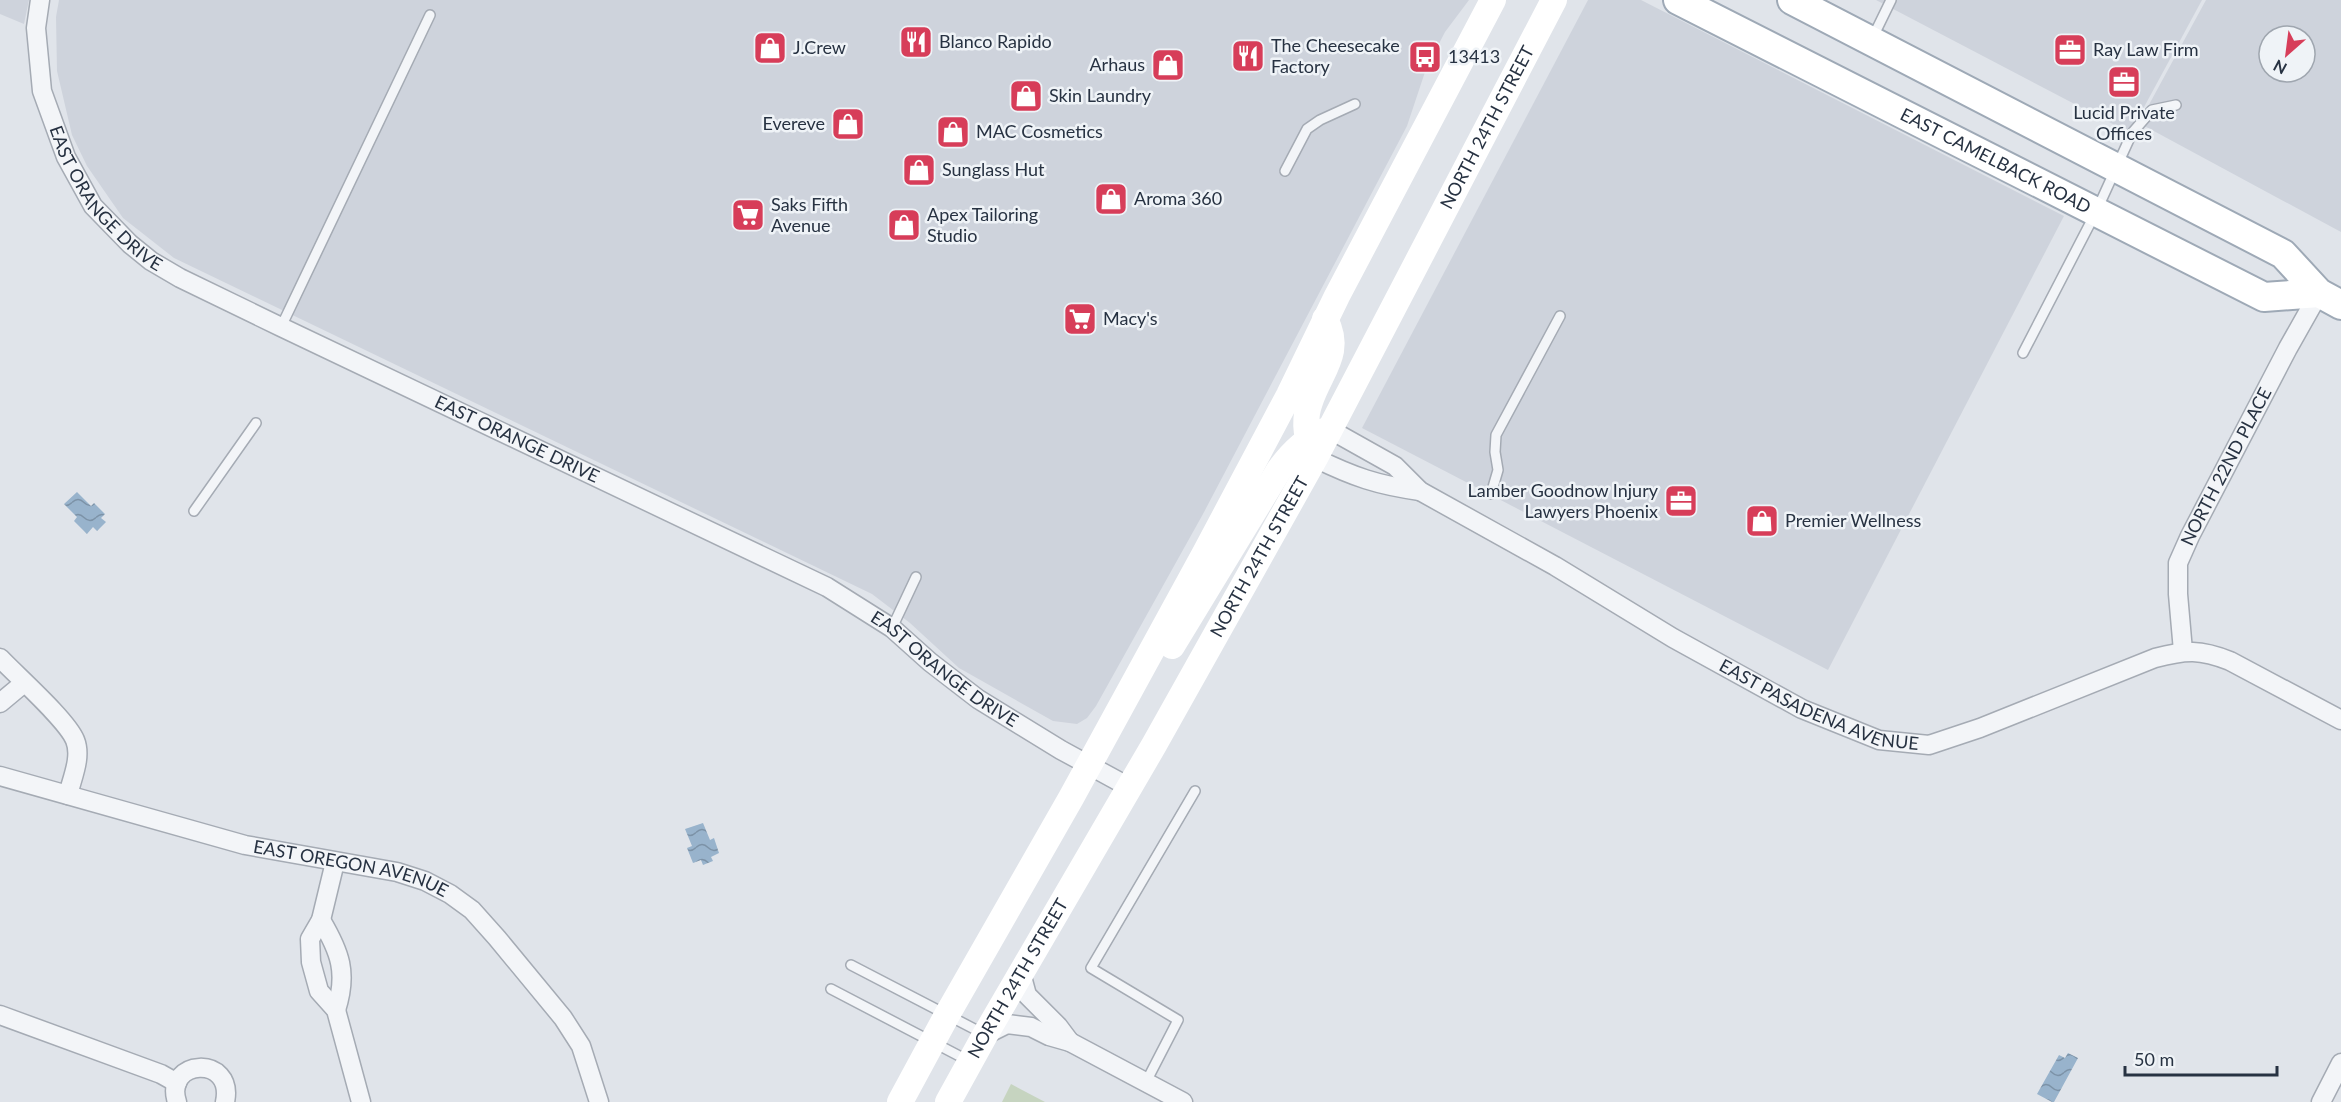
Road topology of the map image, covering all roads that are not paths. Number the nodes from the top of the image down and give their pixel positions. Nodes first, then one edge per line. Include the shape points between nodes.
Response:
1 (1493, 0) edge
2 (1554, 0) edge
3 (1678, 0) edge
4 (1792, 0) edge
5 (1891, 0) edge
6 (37, 1) edge
7 (430, 15) dead end
8 (1871, 41) junction
9 (1355, 104) dead end
10 (2176, 105) dead end
11 (2116, 166) junction
12 (1285, 171) dead end
13 (2096, 212) junction
14 (2330, 299) edge
15 (1560, 316) dead end
16 (1325, 319) junction
17 (281, 327) junction
18 (2023, 353) dead end
19 (256, 423) dead end
20 (1317, 442) junction
21 (1420, 491) junction
22 (1491, 494) dead end
23 (194, 511) dead end
24 (916, 577) dead end
25 (892, 628) junction
26 (2183, 651) junction
27 (0, 658) edge
28 (24, 683) junction
29 (0, 703) edge
30 (2341, 720) edge
31 (1089, 766) junction
32 (0, 776) edge
33 (1129, 787) junction
34 (1195, 791) dead end
35 (68, 795) junction
36 (335, 862) junction
37 (321, 920) junction
38 (851, 965) dead end
39 (1021, 973) junction
40 (831, 989) dead end
41 (336, 1010) junction
42 (0, 1015) edge
43 (947, 1015) junction
44 (985, 1035) junction
45 (932, 1042) junction
46 (1070, 1042) junction
47 (970, 1062) junction
48 (2341, 1063) edge
49 (1146, 1082) junction
50 (177, 1083) junction
51 (177, 1102) edge
52 (225, 1102) edge
53 (361, 1102) edge
54 (599, 1102) edge
55 (900, 1102) edge
56 (948, 1102) edge
57 (1184, 1102) edge
58 (2321, 1102) edge

1 - 16 main road
2 - 20 main road, NORTH 24TH STREET
3 - 13 main road, EAST CAMELBACK ROAD
4 - 8 main road
5 - 8 lane
6 - 17 street, EAST ORANGE DRIVE via 42,91 66,157 93,206 150,261
7 - 17 lane
8 - 11 main road
9 - 12 lane via 1307,129
10 - 11 lane via 2152,110 2132,133
11 - 13 lane
11 - 14 main road via 2283,254
13 - 14 main road, EAST CAMELBACK ROAD via 2264,297
13 - 18 lane
14 - 26 street, NORTH 22ND PLACE via 2288,348 2178,563
15 - 22 lane via 1496,435 1498,470
16 - 20 main road via 1331,330 1332,351 1309,403 1306,424
16 - 31 main road via 1289,395
17 - 25 street, EAST ORANGE DRIVE via 827,588
19 - 23 lane
20 - 21 street, EAST PASADENA AVENUE via 1395,466
20 - 21 street, EAST PASADENA AVENUE via 1365,480
20 - 31 main road via 1288,458 1268,485 1119,737
20 - 33 main road, NORTH 24TH STREET
21 - 26 street, EAST PASADENA AVENUE via 1796,706 1879,740 1929,745
24 - 25 lane
25 - 31 street, EAST ORANGE DRIVE via 978,699
26 - 30 street, EAST PASADENA AVENUE via 2230,661
27 - 28 street
28 - 29 street
28 - 35 street via 65,725 75,741 77,758
31 - 33 street, EAST ORANGE DRIVE
31 - 43 main road
32 - 35 street, EAST OREGON AVENUE
33 - 39 main road, NORTH 24TH STREET
34 - 49 lane via 1091,968 1178,1020
35 - 36 street, EAST OREGON AVENUE via 245,845
36 - 37 street
36 - 54 street, EAST OREGON AVENUE via 397,872 425,881 472,910 563,1018 581,1046
37 - 41 street via 340,957 343,989
37 - 41 street via 310,939 311,962 319,991
38 - 43 lane
39 - 44 main road, NORTH 24TH STREET
39 - 46 street via 1027,995
40 - 45 lane
41 - 53 street
42 - 50 street
43 - 44 lane
43 - 45 main road
44 - 46 street via 1007,1024
44 - 47 main road, NORTH 24TH STREET
45 - 47 lane
45 - 55 main road
46 - 49 street
47 - 56 main road, NORTH 24TH STREET
48 - 58 street
49 - 57 street
50 - 51 street
50 - 52 street via 188,1070 214,1070 225,1084

